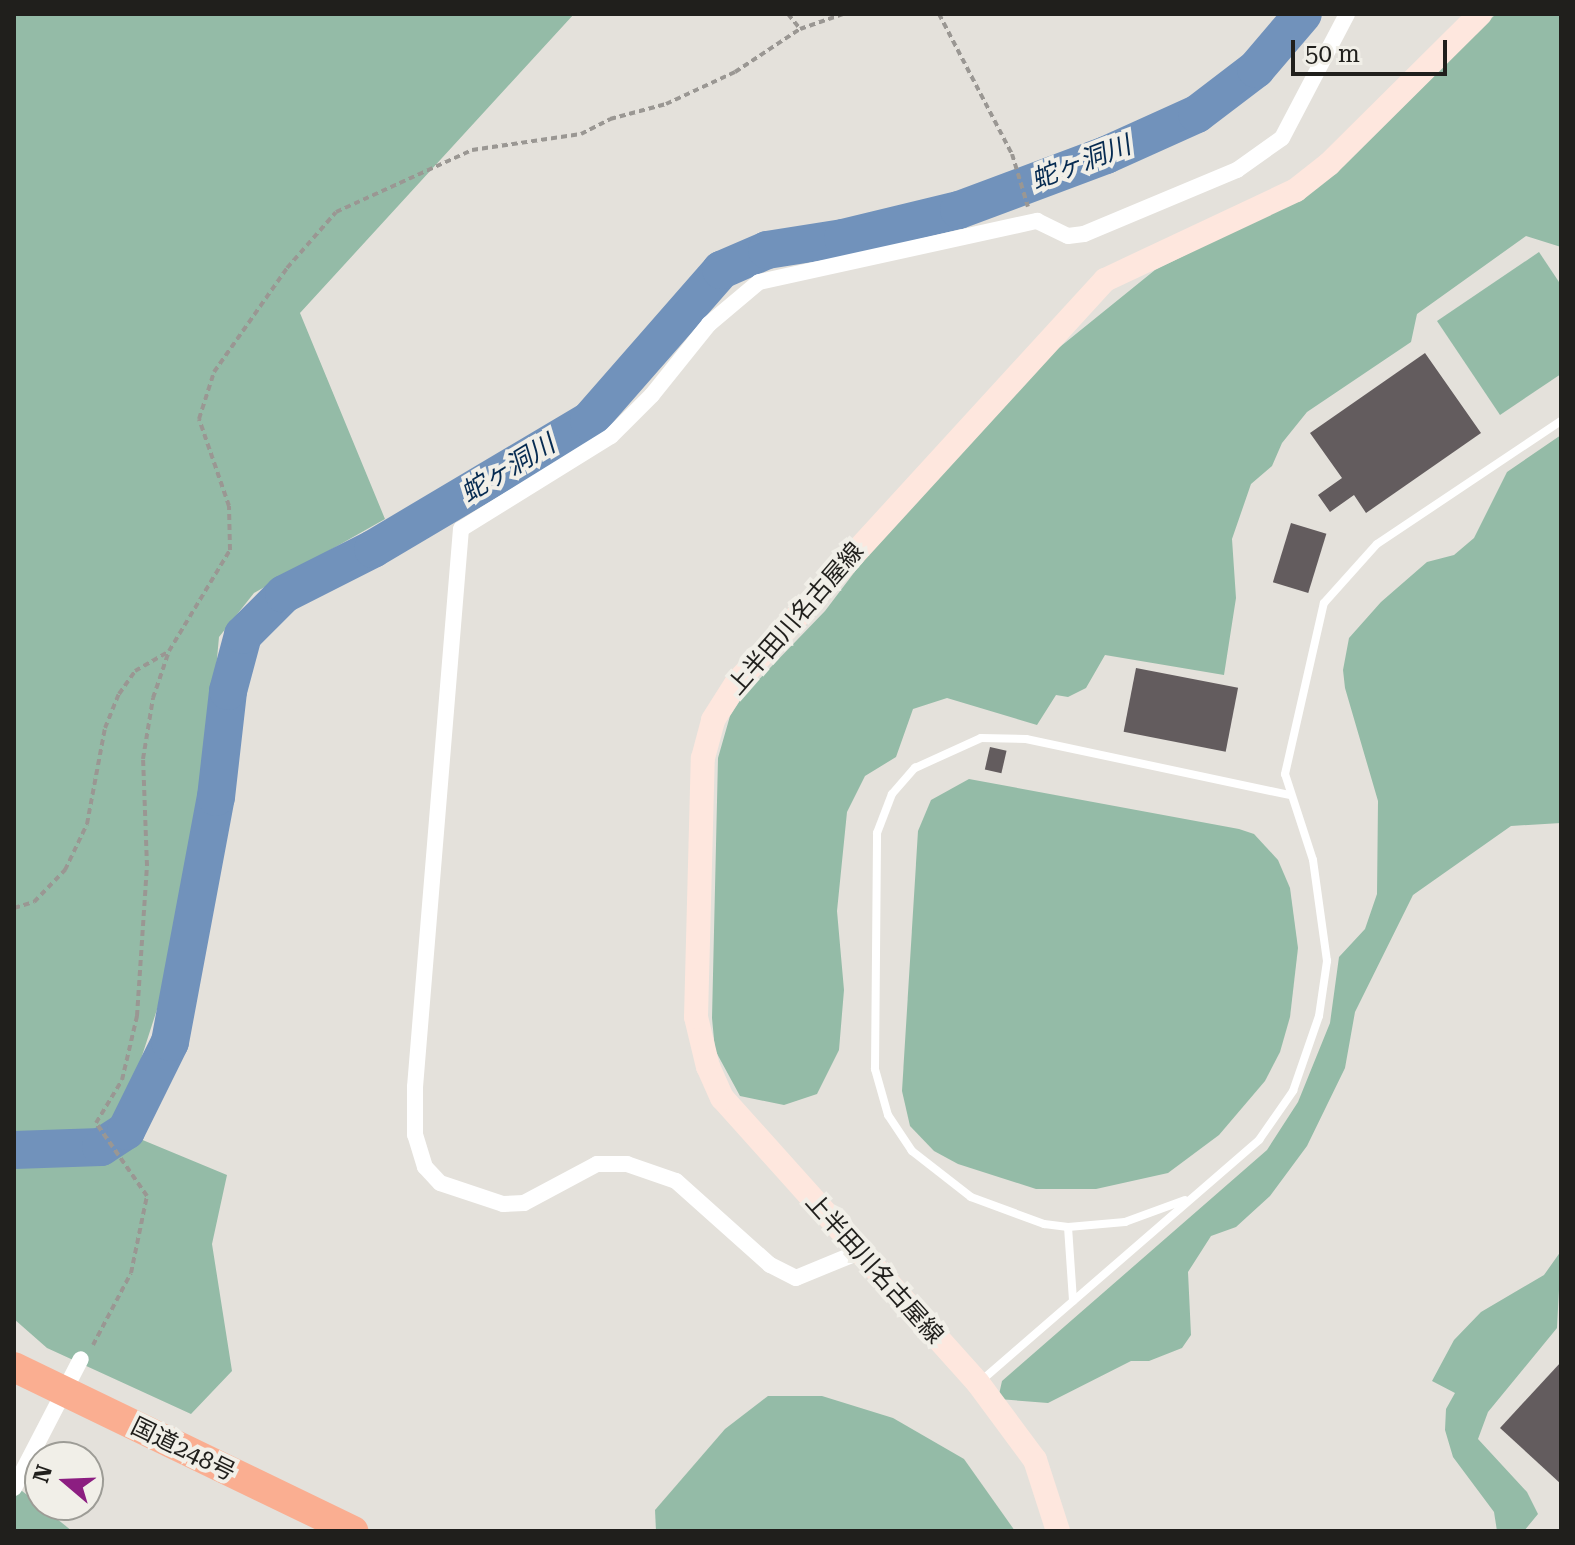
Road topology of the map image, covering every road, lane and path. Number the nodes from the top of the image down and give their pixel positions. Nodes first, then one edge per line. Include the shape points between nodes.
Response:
1 (788, 14) edge
2 (843, 14) edge
3 (939, 14) edge
4 (1347, 14) edge
5 (1480, 14) edge
6 (800, 29) junction
7 (1030, 211) dead end
8 (1561, 421) edge
9 (169, 651) junction
10 (1289, 795) junction
11 (14, 908) edge
12 (1193, 1197) junction
13 (1068, 1227) junction
14 (859, 1252) junction
15 (1073, 1301) junction
16 (81, 1359) joint
17 (14, 1367) edge
18 (978, 1383) junction
19 (14, 1488) edge
20 (353, 1531) edge
21 (1058, 1531) edge

1 - 6 path
2 - 6 path
3 - 7 path via 1015,163
4 - 14 street via 1282,138 1237,170 1084,234 1068,236 1037,221 759,282 709,324 611,436 461,529 415,1087 415,1135 425,1167 440,1183 503,1204 524,1203 597,1164 627,1164 676,1181 770,1265 796,1278
5 - 14 main road, 上半田川名古屋線 via 1329,164 1296,190 1105,280 737,682 713,720 703,758 696,1017 708,1067 722,1098
6 - 9 path via 735,72 666,104 610,119 581,134 472,150 336,212 287,268 204,392 199,419 229,506 230,550
8 - 10 lane via 1377,544 1324,603 1285,774
9 - 11 path via 135,671 119,694 105,728 87,824 65,870 34,902
9 - 16 path via 153,698 143,759 147,866 137,1016 122,1080 96,1123 147,1196 131,1273 104,1331
10 - 12 lane via 1313,860 1327,961 1319,1016 1284,1104 1259,1140
10 - 13 lane via 1004,736 981,738 932,757 892,794 873,851 875,1069 888,1115 930,1169 971,1197 1017,1218
12 - 13 lane via 1125,1222
12 - 15 lane
13 - 15 lane
14 - 18 main road, 上半田川名古屋線
15 - 18 lane
16 - 19 street
17 - 20 highway, 国道248号
18 - 21 main road, 上半田川名古屋線 via 1035,1460

